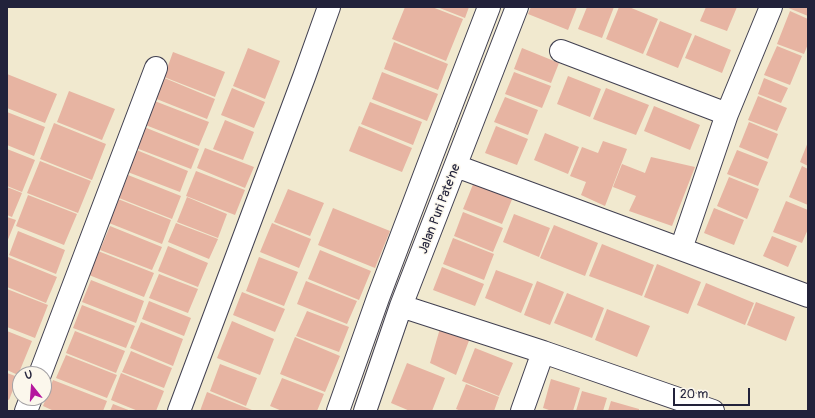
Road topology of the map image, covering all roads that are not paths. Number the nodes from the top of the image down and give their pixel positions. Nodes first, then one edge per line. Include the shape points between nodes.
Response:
1 (329, 7) edge
2 (489, 7) edge
3 (517, 7) edge
4 (771, 7) edge
5 (561, 51) dead end
6 (156, 68) dead end
7 (727, 114) junction
8 (456, 166) junction
9 (403, 232) junction
10 (427, 241) junction
11 (681, 249) junction
12 (808, 296) edge
13 (401, 306) junction
14 (543, 352) junction
15 (43, 366) edge
16 (179, 411) edge
17 (338, 411) edge
18 (364, 411) edge
19 (522, 411) edge
20 (713, 411) edge

1 - 16 street
2 - 9 street, Jalan Puri Pate'ne
3 - 8 street, Jalan Puri Pate'ne
4 - 7 street
5 - 7 street
6 - 15 street
7 - 11 street
8 - 10 street, Jalan Puri Pate'ne
8 - 11 street
9 - 10 street
9 - 17 street, Jalan Puri Pate'ne
10 - 13 street, Jalan Puri Pate'ne
11 - 12 street
13 - 14 street
13 - 18 street, Jalan Puri Pate'ne
14 - 19 street
14 - 20 street

